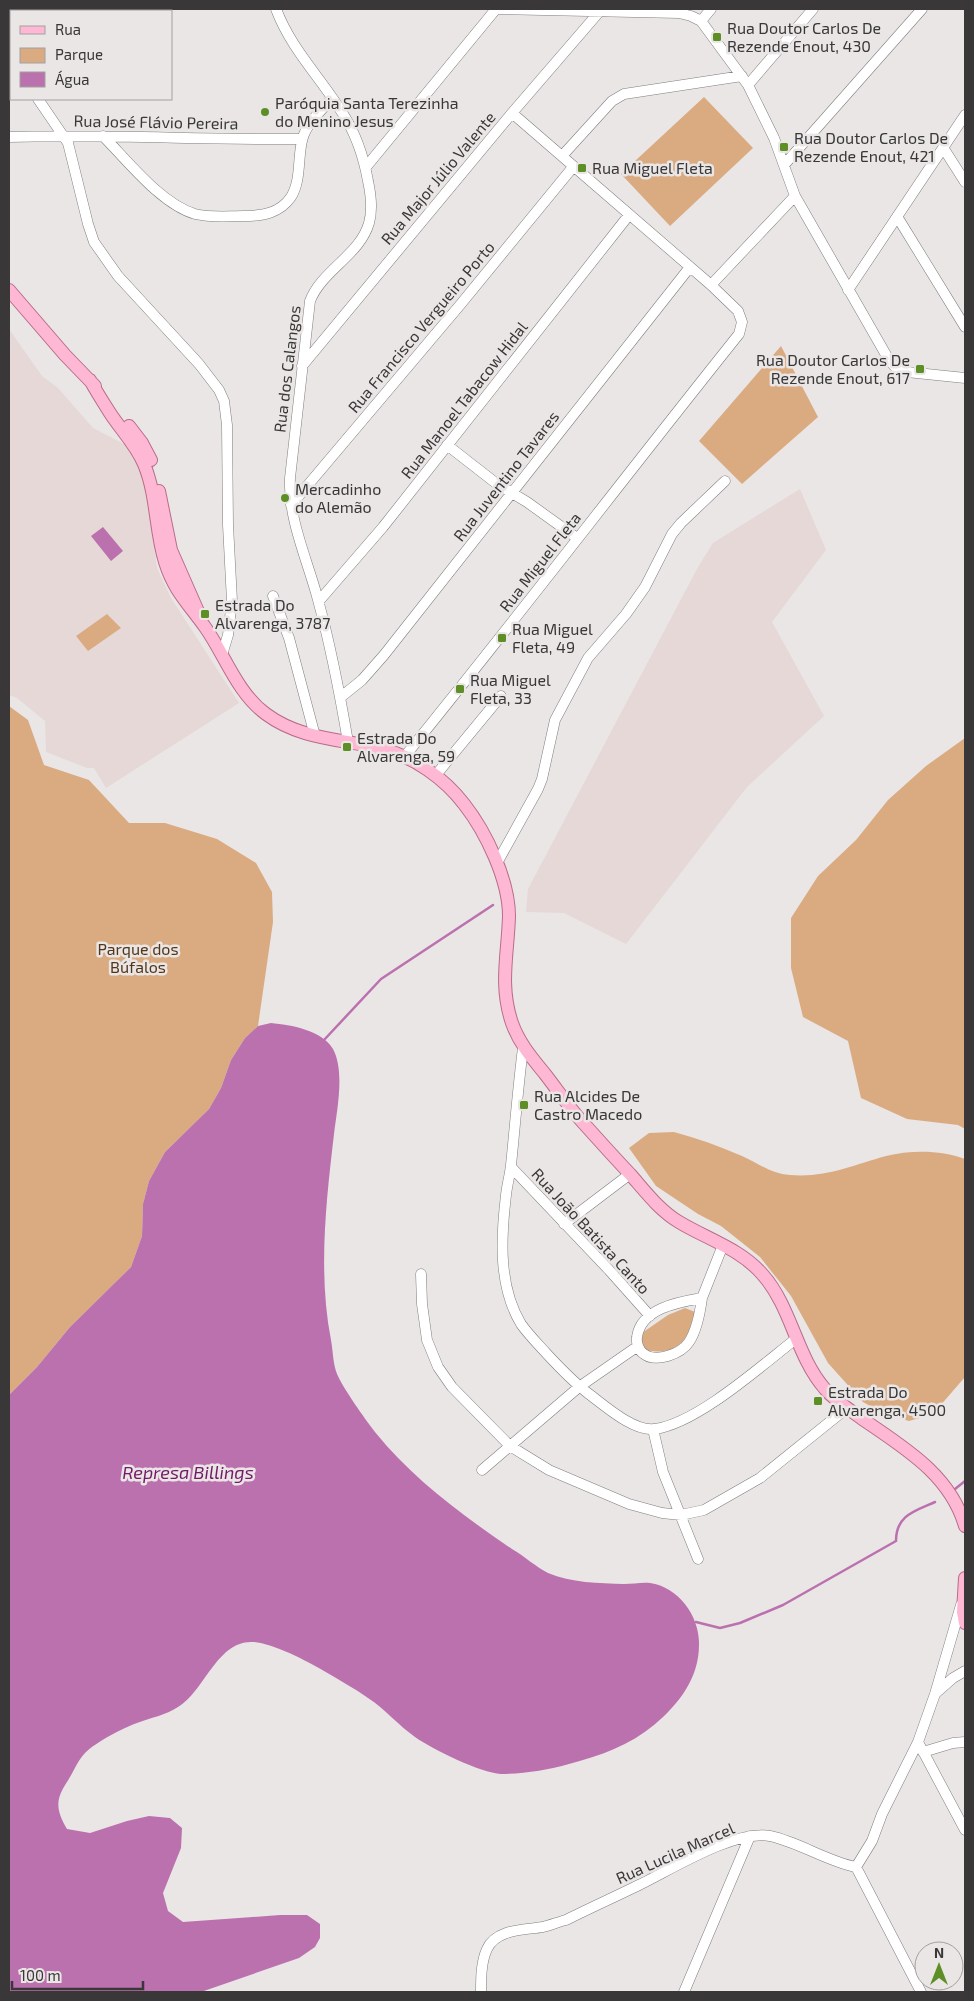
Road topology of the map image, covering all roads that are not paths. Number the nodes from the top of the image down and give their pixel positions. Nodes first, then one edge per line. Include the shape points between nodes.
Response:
1 (276, 9) edge
2 (495, 9) edge
3 (711, 9) edge
4 (813, 9) edge
5 (922, 9) edge
6 (600, 11) junction
7 (701, 21) junction
8 (744, 80) junction
9 (332, 98) junction
10 (39, 100) edge
11 (512, 113) junction
12 (965, 115) edge
13 (64, 135) junction
14 (103, 136) junction
15 (9, 137) edge
16 (302, 139) junction
17 (944, 149) junction
18 (562, 156) junction
19 (784, 165) junction
20 (573, 166) junction
21 (366, 167) junction
22 (965, 182) edge
23 (795, 196) junction
24 (629, 215) junction
25 (898, 218) junction
26 (690, 267) junction
27 (711, 285) junction
28 (9, 290) edge
29 (848, 290) junction
30 (965, 327) edge
31 (301, 366) junction
32 (965, 378) edge
33 (447, 445) junction
34 (725, 481) dead end
35 (511, 493) junction
36 (291, 505) junction
37 (577, 538) junction
38 (273, 596) dead end
39 (319, 602) junction
40 (222, 655) junction
41 (502, 696) dead end
42 (341, 697) junction
43 (315, 736) junction
44 (348, 742) junction
45 (405, 756) junction
46 (435, 776) junction
47 (497, 863) junction
48 (523, 1048) junction
49 (511, 1167) junction
50 (630, 1174) junction
51 (564, 1224) junction
52 (722, 1245) junction
53 (421, 1274) dead end
54 (702, 1298) junction
55 (650, 1316) junction
56 (797, 1338) junction
57 (638, 1346) junction
58 (579, 1387) junction
59 (847, 1408) junction
60 (653, 1430) junction
61 (510, 1446) junction
62 (482, 1470) dead end
63 (681, 1516) junction
64 (965, 1526) edge
65 (698, 1559) dead end
66 (965, 1578) edge
67 (963, 1597) junction
68 (965, 1623) edge
69 (965, 1671) edge
70 (935, 1694) junction
71 (918, 1742) junction
72 (965, 1742) edge
73 (923, 1752) junction
74 (965, 1830) edge
75 (750, 1836) junction
76 (856, 1867) junction
77 (481, 1992) edge
78 (684, 1992) edge
79 (921, 1992) edge

1 - 9 street, Rua dos Calangos via 293,44
2 - 6 street
2 - 21 street
3 - 7 street
4 - 8 street
5 - 19 street
6 - 7 street via 679,13
6 - 11 street, Rua Major Júlio Valente
7 - 8 street
8 - 18 street via 624,94 612,101
8 - 19 street via 764,116
9 - 16 street via 312,120
9 - 21 street, Rua dos Calangos via 344,115
10 - 13 street
11 - 18 street, Rua Miguel Fleta
11 - 31 street, Rua Major Júlio Valente
12 - 17 street
13 - 14 street, Rua José Flávio Pereira
13 - 15 street, Rua José Flávio Pereira
13 - 40 street via 94,242 118,276 199,364 224,401 232,601
14 - 16 street, Rua José Flávio Pereira
14 - 16 street via 170,200 183,209 206,216 255,216 280,209 296,184
17 - 22 street
17 - 25 street
18 - 20 street, Rua Miguel Fleta
19 - 23 street
20 - 24 street, Rua Miguel Fleta
20 - 36 street, Rua Francisco Vergueiro Porto
21 - 31 street, Rua dos Calangos via 372,198 370,222 365,234 312,294 307,310
23 - 27 street
23 - 29 street
24 - 26 street, Rua Miguel Fleta
24 - 33 street, Rua Manoel Tabacow Hidal
25 - 29 street
25 - 30 street
26 - 27 street, Rua Miguel Fleta
26 - 35 street, Rua Juventino Tavares
27 - 37 street, Rua Miguel Fleta via 738,311 742,322 739,334
28 - 40 main road via 64,355 90,380 144,464 159,540 170,576
29 - 32 street via 896,368
31 - 36 street, Rua dos Calangos via 290,478
33 - 35 street
33 - 39 street, Rua Manoel Tabacow Hidal
34 - 47 street via 672,534 645,587 576,677 555,720 538,789
35 - 37 street
35 - 42 street, Rua Juventino Tavares via 371,671
36 - 39 street, Rua dos Calangos
37 - 45 street, Rua Miguel Fleta
38 - 43 street via 289,638
39 - 42 street, Rua dos Calangos
40 - 43 main road via 244,690 265,714 294,731
41 - 46 street
42 - 44 street, Rua dos Calangos
43 - 44 main road
44 - 45 main road
45 - 46 main road
46 - 47 main road via 465,804
47 - 48 main road via 508,897 505,993 512,1024
48 - 49 street
48 - 50 main road
49 - 51 street, Rua João Batista Canto
49 - 58 street via 504,1223 506,1285 521,1323
50 - 51 street
50 - 52 main road via 673,1218
51 - 55 street, Rua João Batista Canto
52 - 54 street
52 - 56 main road via 741,1255 764,1276
53 - 61 street via 427,1340 438,1367 452,1387
54 - 55 street via 668,1306
54 - 57 street via 693,1333 683,1348 664,1356 654,1356 644,1354
55 - 57 street via 640,1327
56 - 59 main road via 812,1371 826,1390
56 - 60 street via 699,1411
57 - 58 street
58 - 60 street via 628,1422
58 - 61 street
59 - 63 street via 760,1478 704,1510
59 - 64 main road via 922,1460 949,1492
60 - 63 street via 663,1472
61 - 62 street
61 - 63 street via 549,1470 629,1504
63 - 65 street
66 - 67 main road
67 - 68 main road
67 - 70 street
69 - 70 street
70 - 71 street
71 - 73 street
71 - 76 street via 872,1841
72 - 73 street
73 - 74 street
75 - 76 street, Rua Lucila Marcel via 770,1836
75 - 77 street, Rua Lucila Marcel via 703,1853 566,1920 500,1936 484,1955
75 - 78 street
76 - 79 street

